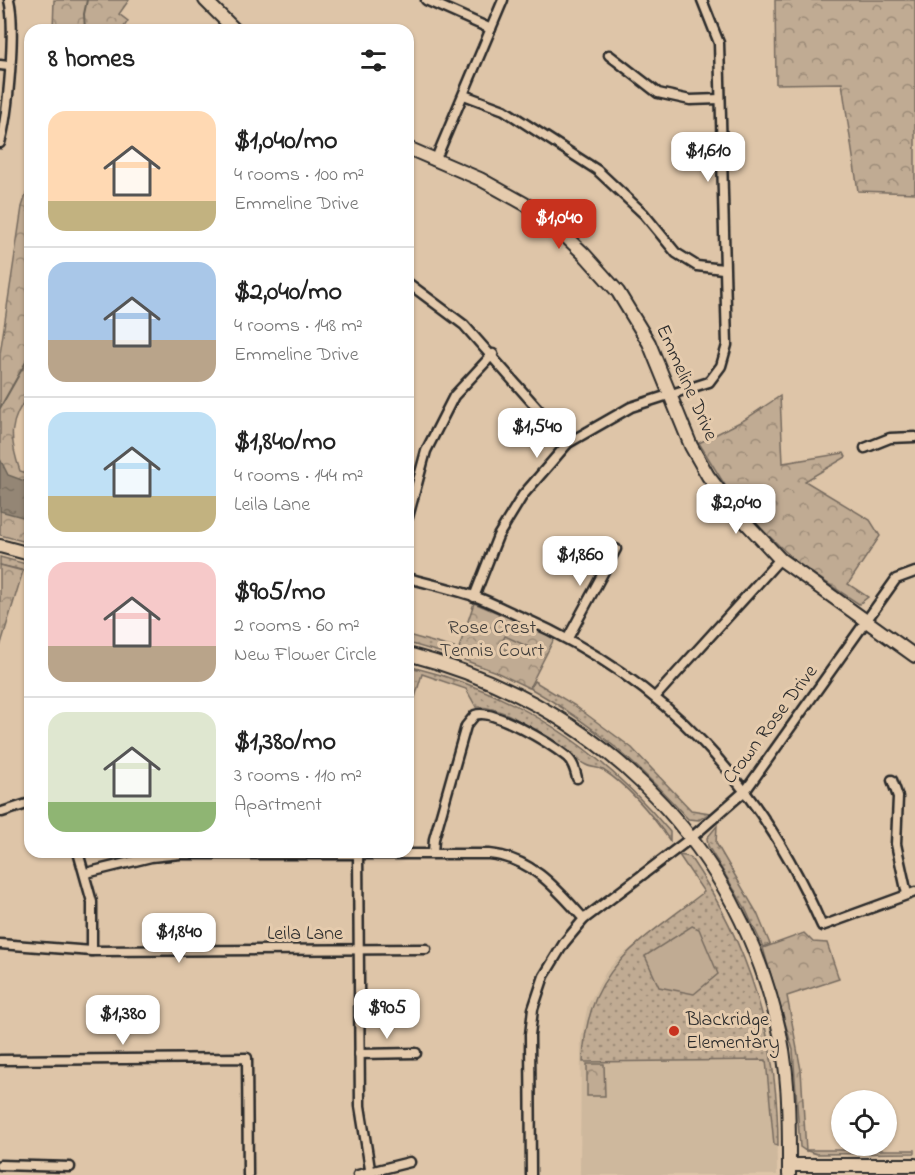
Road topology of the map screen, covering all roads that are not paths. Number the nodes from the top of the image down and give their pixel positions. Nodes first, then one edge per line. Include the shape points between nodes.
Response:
1 (9, 0) edge
2 (205, 0) edge
3 (426, 0) edge
4 (503, 0) edge
5 (702, 0) edge
6 (229, 24) edge
7 (491, 29) junction
8 (609, 55) dead end
9 (5, 65) edge
10 (464, 95) junction
11 (720, 99) junction
12 (0, 142) edge
13 (414, 151) edge
14 (435, 161) junction
15 (723, 269) junction
16 (414, 289) edge
17 (493, 354) junction
18 (672, 395) junction
19 (915, 437) edge
20 (568, 443) junction
21 (865, 448) dead end
22 (414, 495) edge
23 (0, 546) edge
24 (616, 549) dead end
25 (24, 552) edge
26 (780, 559) junction
27 (915, 572) edge
28 (414, 581) edge
29 (474, 597) junction
30 (867, 622) junction
31 (568, 638) junction
32 (414, 656) edge
33 (915, 656) edge
34 (656, 696) junction
35 (578, 778) dead end
36 (892, 780) dead end
37 (746, 790) junction
38 (24, 805) edge
39 (2, 812) dead end
40 (691, 838) junction
41 (414, 853) edge
42 (433, 853) junction
43 (80, 858) edge
44 (150, 858) edge
45 (358, 858) edge
46 (86, 873) junction
47 (911, 893) edge
48 (584, 919) junction
49 (0, 944) edge
50 (426, 949) dead end
51 (358, 950) junction
52 (92, 951) junction
53 (416, 1053) dead end
54 (359, 1054) junction
55 (0, 1060) edge
56 (410, 1162) dead end
57 (0, 1165) edge
58 (915, 1165) edge
59 (70, 1167) dead end
60 (789, 1170) edge
61 (370, 1174) edge
62 (248, 1175) edge
63 (358, 1175) edge
64 (531, 1175) edge

1 - 9 street via 12,23
2 - 6 street
3 - 7 street
4 - 7 street
5 - 11 street via 719,43
7 - 10 street
8 - 11 street via 658,93 690,100
9 - 12 street
10 - 14 street
10 - 15 street via 504,110 597,170 645,214 676,253 697,266
11 - 15 street
13 - 14 street, Emmeline Drive
14 - 18 street, Emmeline Drive via 480,179 541,213 584,254 618,292 649,343
15 - 18 street via 727,345 721,366 709,382
16 - 17 street via 464,325
17 - 20 street
17 - 22 street via 454,396 426,452
18 - 20 street via 631,408
18 - 26 street, Emmeline Drive via 691,446 708,476
19 - 21 street via 890,438
20 - 29 street via 523,495 498,536
23 - 25 street
24 - 31 street
26 - 30 street, Emmeline Drive
26 - 34 street
27 - 30 street, Crown Rose Drive via 896,579
28 - 29 street
29 - 31 street
30 - 33 street, Emmeline Drive
30 - 37 street, Crown Rose Drive
31 - 34 street
32 - 40 street via 499,685 576,728 652,792
34 - 37 street via 694,730
35 - 42 street via 567,757 493,715 479,713 466,726
36 - 47 street via 898,797 896,844
37 - 40 street, Crown Rose Drive
37 - 47 street via 785,848 822,926
38 - 39 street
40 - 48 street, Crown Rose Drive
40 - 60 street via 732,902 756,955 776,1017 787,1081
41 - 42 street
42 - 48 street via 489,854 514,859 536,870
43 - 46 street
44 - 46 street
45 - 51 street
46 - 52 street via 92,902
48 - 64 street, Crown Rose Drive via 544,976 533,1009
49 - 52 street, Leila Lane
50 - 51 street, Leila Lane
51 - 52 street, Leila Lane
51 - 54 street
53 - 54 street
54 - 61 street via 362,1126
55 - 62 street via 247,1058
56 - 61 street
57 - 59 street
58 - 60 street
61 - 63 street

